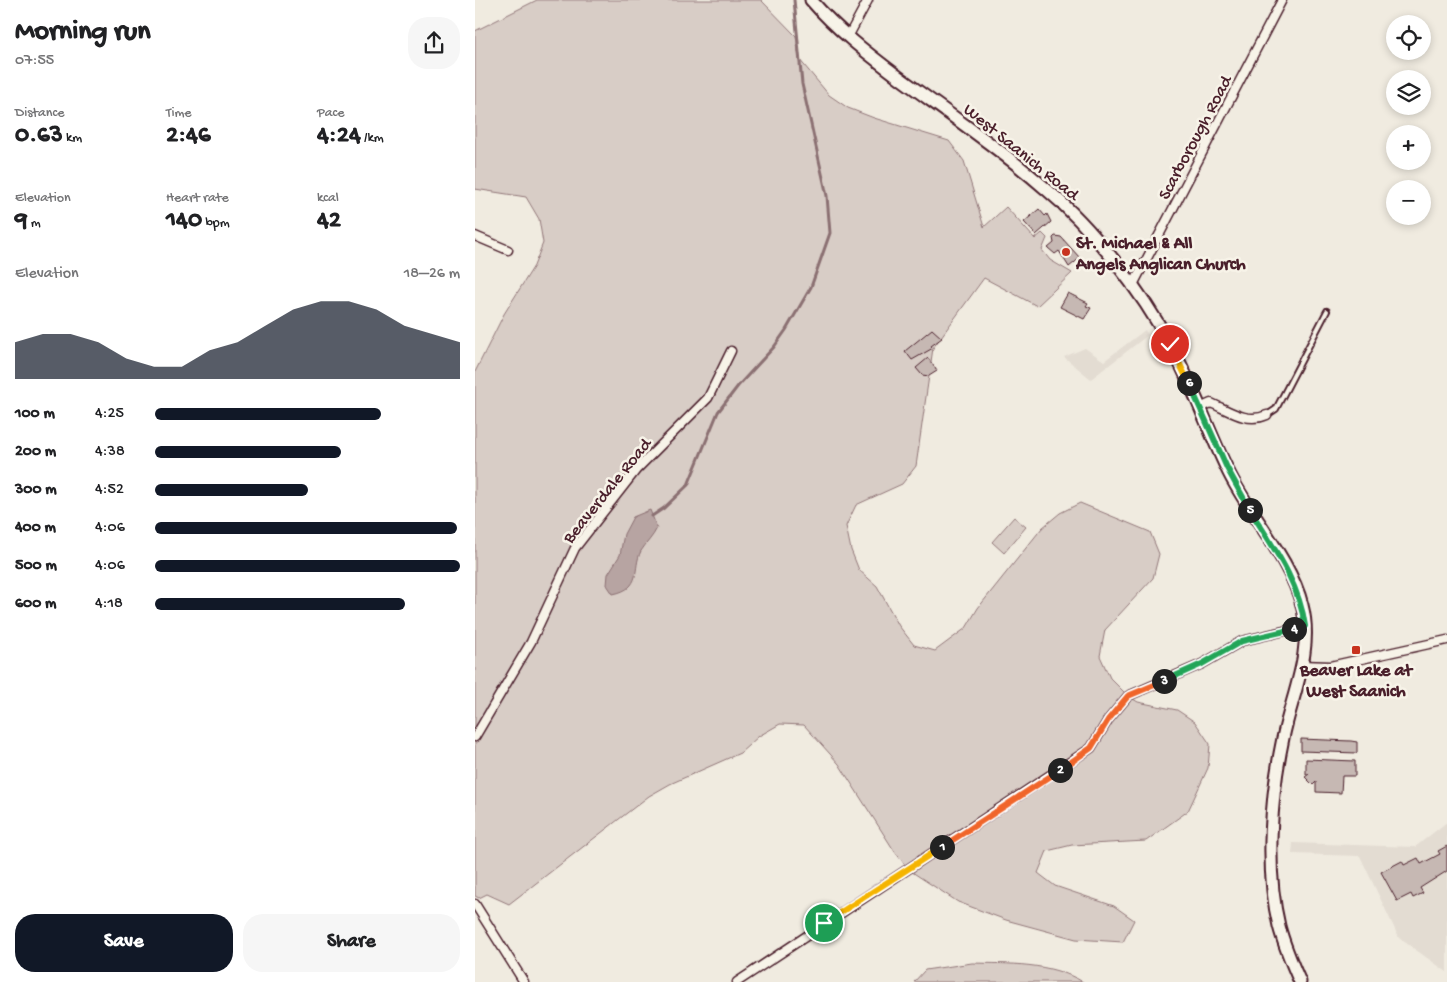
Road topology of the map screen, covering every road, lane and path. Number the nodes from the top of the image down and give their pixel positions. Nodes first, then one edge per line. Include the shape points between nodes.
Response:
1 (811, 0) edge
2 (868, 0) edge
3 (1282, 0) edge
4 (848, 37) junction
5 (475, 236) edge
6 (508, 250) dead end
7 (1132, 287) junction
8 (1327, 311) dead end
9 (731, 351) dead end
10 (1200, 408) junction
11 (1267, 415) joint
12 (1305, 626) junction
13 (1447, 640) edge
14 (1302, 665) junction
15 (475, 737) edge
16 (475, 904) edge
17 (524, 982) edge
18 (737, 982) edge
19 (1300, 982) edge

1 - 4 main road, West Saanich Road
2 - 4 street
3 - 7 street, Scarborough Road
4 - 7 main road, West Saanich Road via 1046,188 1077,217
5 - 6 street
7 - 10 main road, West Saanich Road via 1170,344
8 - 11 lane via 1276,409
9 - 15 street, Beaverdale Road via 708,398 636,470 575,548 531,642
10 - 11 street via 1211,403 1249,419
10 - 12 main road, West Saanich Road via 1237,487 1291,578 1302,605
12 - 14 main road, West Saanich Road
12 - 18 street via 1242,641 1202,664 1128,696 1091,748
13 - 14 street via 1330,666
14 - 19 main road, West Saanich Road via 1283,736 1272,818 1274,894 1279,927
16 - 17 street

